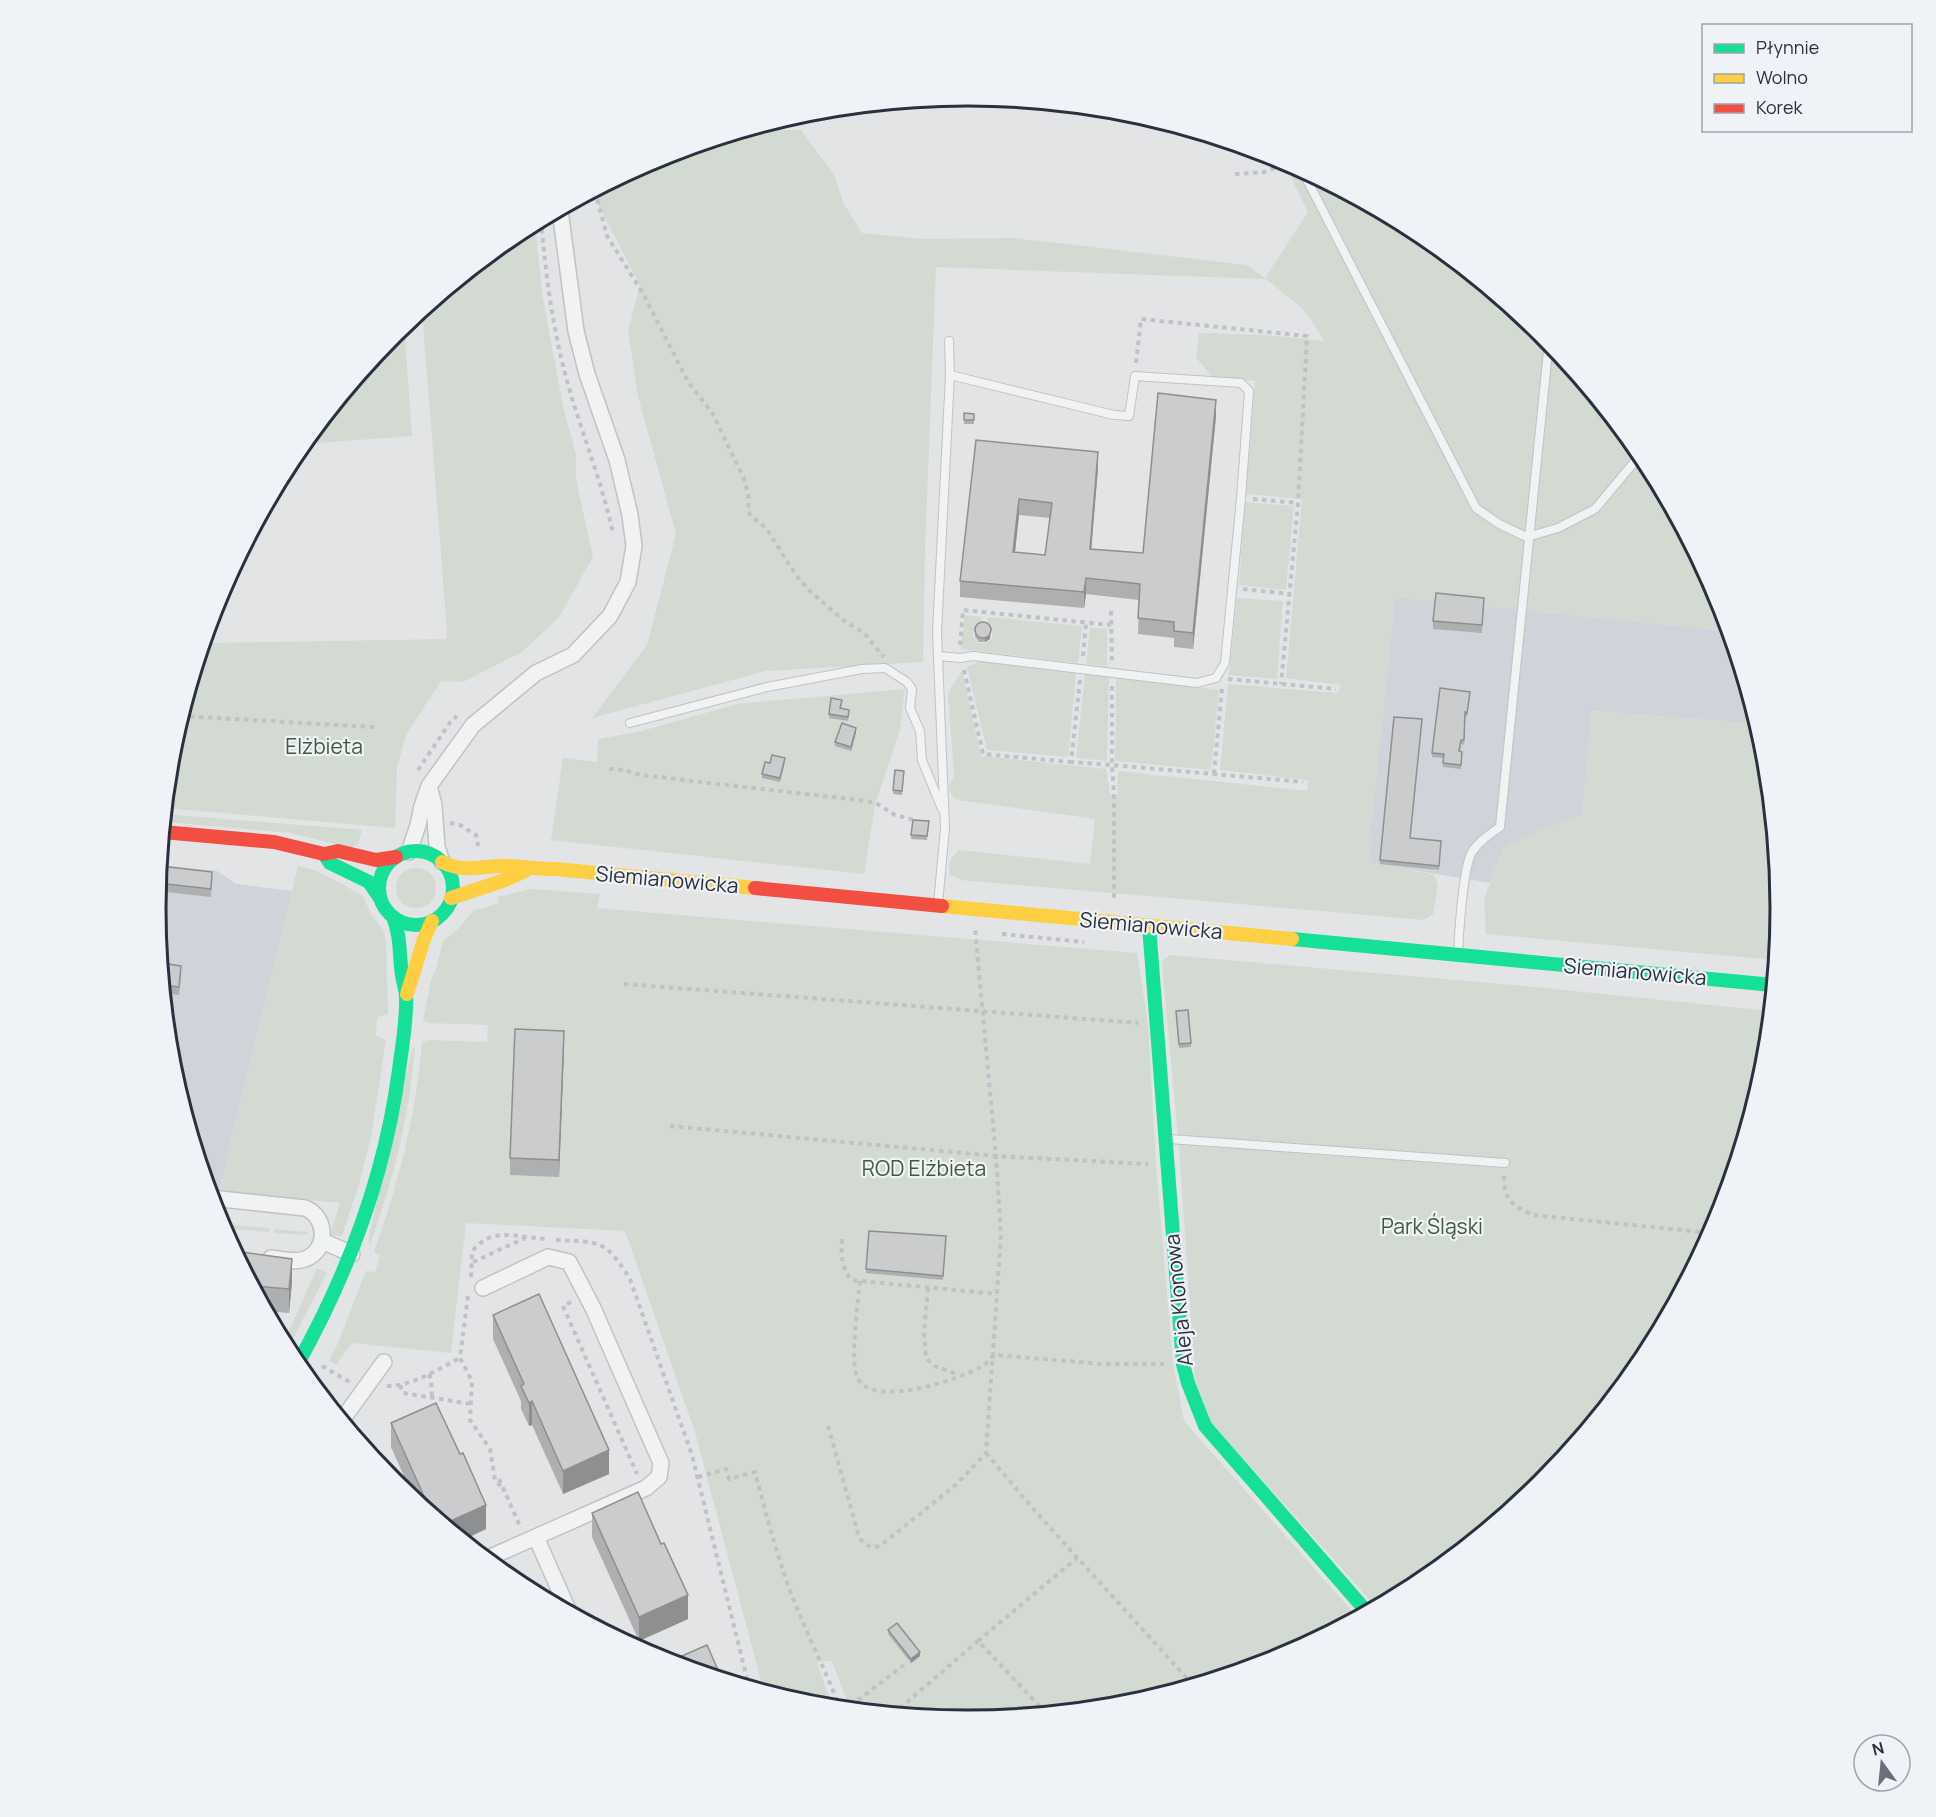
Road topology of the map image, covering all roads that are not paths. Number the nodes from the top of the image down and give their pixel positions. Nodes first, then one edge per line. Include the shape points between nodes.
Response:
1 (1309, 183) edge
2 (561, 218) edge
3 (949, 341) dead end
4 (1548, 355) edge
5 (950, 375) junction
6 (1634, 462) edge
7 (1527, 537) junction
8 (938, 656) junction
9 (630, 723) dead end
10 (429, 786) junction
11 (944, 813) junction
12 (170, 833) edge
13 (324, 854) junction
14 (403, 854) junction
15 (442, 862) junction
16 (529, 869) junction
17 (452, 897) junction
18 (380, 898) junction
19 (938, 906) junction
20 (393, 917) junction
21 (432, 921) junction
22 (1149, 926) junction
23 (1458, 955) junction
24 (1766, 984) edge
25 (407, 995) junction
26 (1165, 1139) junction
27 (1505, 1163) road end
28 (221, 1199) edge
29 (322, 1241) junction
30 (352, 1254) junction
31 (258, 1256) edge
32 (474, 1288) road end
33 (302, 1356) edge
34 (384, 1362) dead end
35 (350, 1418) edge
36 (529, 1533) junction
37 (493, 1555) edge
38 (563, 1601) edge
39 (1362, 1607) edge

1 - 7 lane via 1476,508
2 - 10 street via 576,331 617,460 630,515 634,546 628,582 610,616 573,655 536,673 473,725
3 - 5 lane
4 - 7 lane
5 - 8 lane
5 - 8 lane via 1129,416 1135,376 1241,383 1249,391 1225,663 1216,678 1197,683 973,656
6 - 7 lane via 1595,509 1558,528
7 - 23 lane via 1500,827 1483,838 1472,853
8 - 11 lane
9 - 11 lane via 791,682 885,668 912,689 910,708 920,731 922,760
10 - 14 street via 418,825
10 - 15 street
11 - 19 lane
12 - 13 street via 274,842
13 - 14 street via 338,851 376,860
13 - 18 street via 330,863 369,882
14 - 15 street via 424,852
14 - 18 street via 386,866 380,878
15 - 16 street, Siemianowicka via 457,868
15 - 17 street via 451,879
16 - 17 street, Siemianowicka
16 - 19 street, Siemianowicka
17 - 21 street via 444,912
18 - 20 street
19 - 22 street, Siemianowicka
20 - 21 street via 412,925
20 - 25 street via 400,934 402,978
21 - 25 street
22 - 23 street, Siemianowicka
22 - 26 street, Aleja Klonowa
23 - 24 street, Siemianowicka
25 - 30 street via 386,1147
26 - 27 lane
26 - 39 street, Aleja Klonowa via 1183,1364 1205,1426
28 - 29 street via 305,1208 320,1221
29 - 30 street
29 - 31 street via 314,1254 300,1261
30 - 33 street
32 - 36 street via 548,1257 569,1262 661,1463 659,1477 646,1488
34 - 35 street
36 - 37 street
36 - 38 street

